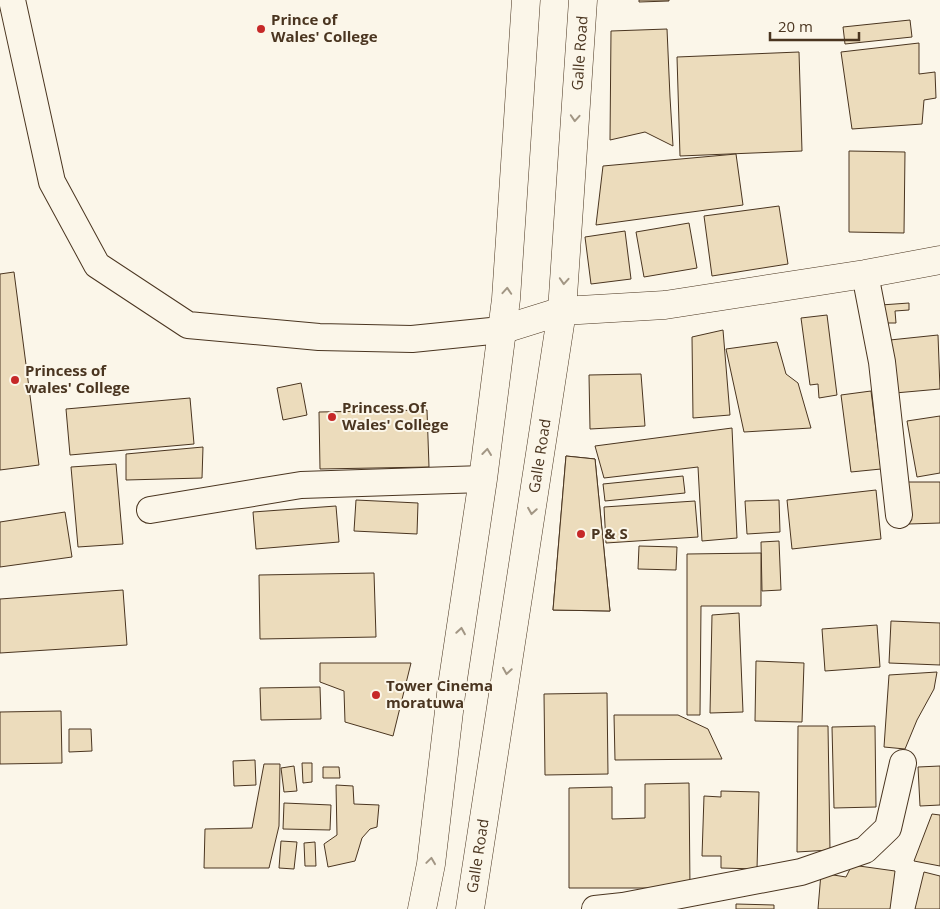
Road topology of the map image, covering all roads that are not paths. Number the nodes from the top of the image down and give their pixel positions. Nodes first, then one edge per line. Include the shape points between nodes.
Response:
1 (12, 0) edge
2 (526, 0) edge
3 (583, 0) edge
4 (940, 260) edge
5 (865, 274) junction
6 (562, 311) junction
7 (502, 330) junction
8 (483, 479) junction
9 (150, 510) dead end
10 (899, 515) dead end
11 (903, 763) dead end
12 (422, 909) edge
13 (470, 909) edge
14 (595, 909) edge

1 - 7 street via 52,182 97,265 188,325 319,337 403,339
7 -> 2 main road
3 -> 6 main road, Galle Road
4 - 5 main road
5 - 6 main road via 665,306
5 - 10 street via 882,362
6 - 7 main road
6 -> 13 main road, Galle Road
8 -> 7 main road
8 - 9 street via 301,485
12 -> 8 main road via 431,864 452,686
11 - 14 street via 888,828 865,850 801,872

